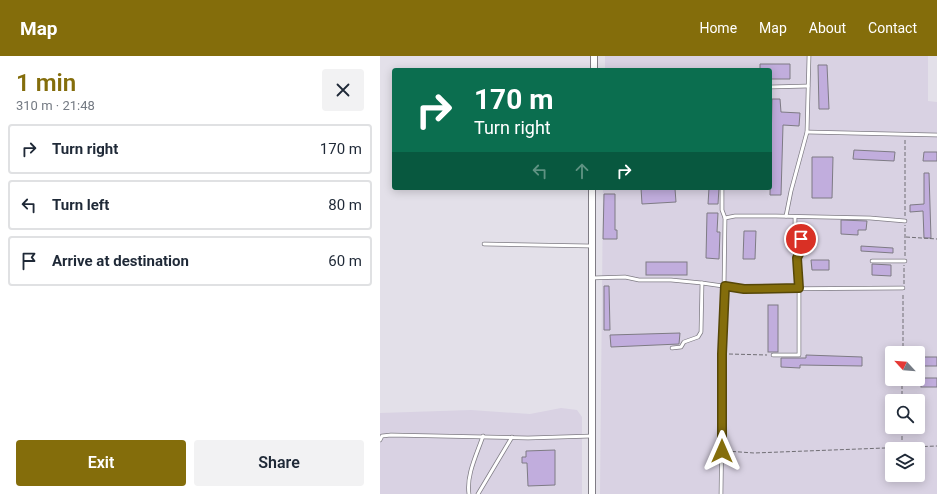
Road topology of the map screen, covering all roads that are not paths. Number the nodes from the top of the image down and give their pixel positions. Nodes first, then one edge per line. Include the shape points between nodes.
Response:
1 (594, 56) edge
2 (808, 56) edge
3 (594, 68) edge
4 (808, 86) junction
5 (772, 87) edge
6 (807, 132) junction
7 (937, 135) edge
8 (592, 190) edge
9 (722, 190) edge
10 (786, 216) junction
11 (794, 217) junction
12 (725, 218) junction
13 (905, 221) road end
14 (795, 232) junction
15 (484, 244) dead end
16 (591, 246) junction
17 (797, 258) junction
18 (872, 261) dead end
19 (904, 261) road end
20 (591, 278) junction
21 (702, 282) junction
22 (725, 286) junction
23 (799, 288) junction
24 (903, 288) road end
25 (672, 348) dead end
26 (773, 355) road end
27 (483, 436) junction
28 (592, 436) junction
29 (512, 437) junction
30 (380, 440) edge
31 (469, 494) edge
32 (478, 494) edge
33 (592, 494) edge
34 (721, 494) edge

1 - 3 street
2 - 4 lane
4 - 5 lane
4 - 6 lane
6 - 7 lane
6 - 10 lane
8 - 16 street
9 - 12 lane via 722,210
10 - 11 lane
10 - 12 lane
11 - 13 lane
11 - 14 lane
12 - 22 lane
14 - 17 lane via 793,243
14 - 17 lane via 804,244
15 - 16 lane
16 - 20 street
17 - 23 lane
18 - 19 lane
20 - 21 lane via 625,277 639,280
20 - 28 street
21 - 22 lane
21 - 25 lane via 701,332 684,342 681,347
22 - 23 lane via 744,289
22 - 34 lane
23 - 24 lane
23 - 26 lane via 798,354
27 - 29 lane
27 - 30 lane via 391,435 382,436
27 - 31 lane via 468,487
28 - 29 lane
28 - 33 street
29 - 32 lane

